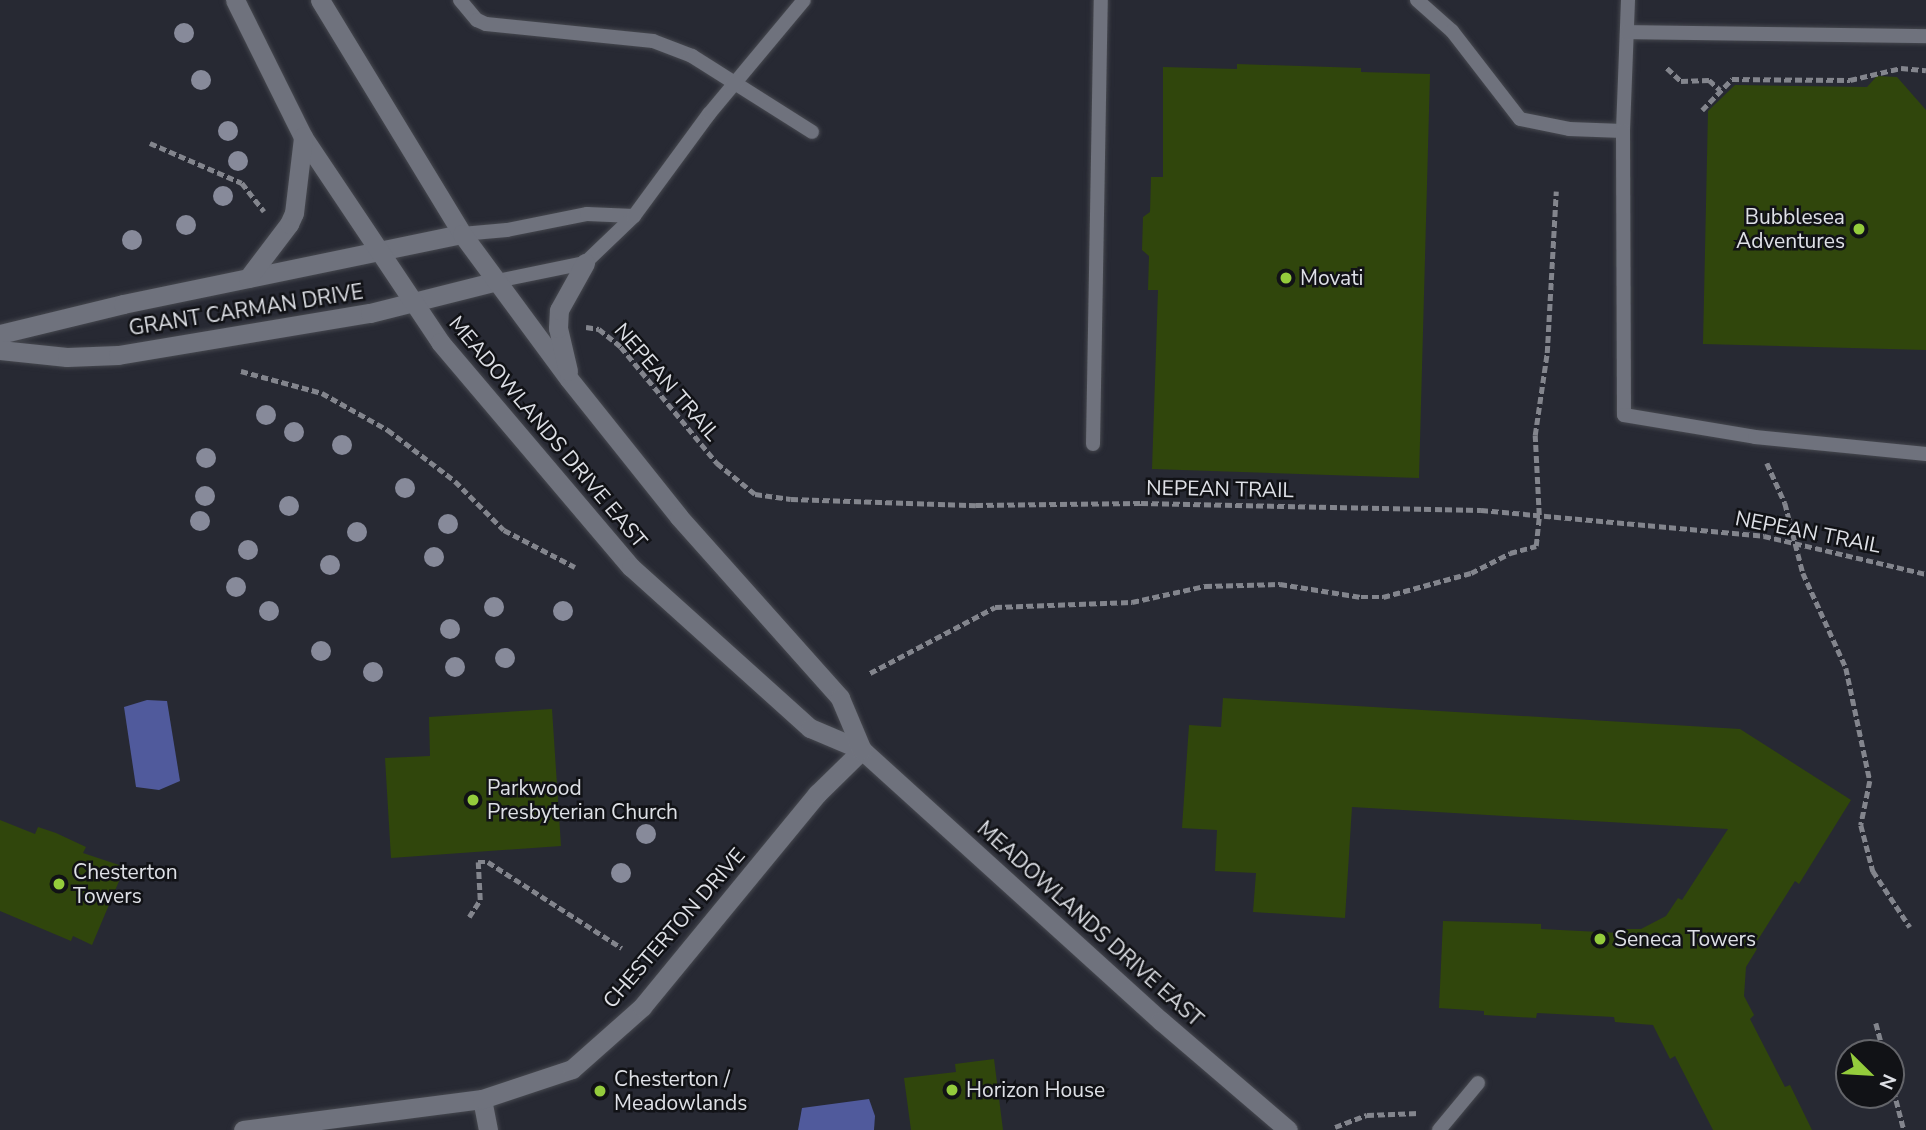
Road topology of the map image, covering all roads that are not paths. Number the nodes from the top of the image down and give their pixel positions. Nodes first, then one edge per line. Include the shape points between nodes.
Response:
1 (235, 0) edge
2 (320, 0) edge
3 (460, 0) edge
4 (804, 0) edge
5 (1101, 0) edge
6 (1417, 0) edge
7 (1628, 0) edge
8 (1627, 32) junction
9 (1926, 36) edge
10 (735, 84) junction
11 (1623, 131) junction
12 (812, 132) dead end
13 (303, 136) junction
14 (634, 216) junction
15 (462, 234) junction
16 (377, 251) junction
17 (585, 263) junction
18 (248, 278) junction
19 (497, 281) junction
20 (416, 303) junction
21 (0, 334) edge
22 (0, 350) edge
23 (569, 379) junction
24 (1093, 444) dead end
25 (1926, 454) edge
26 (862, 750) junction
27 (1478, 1083) dead end
28 (482, 1099) junction
29 (243, 1130) edge
30 (488, 1130) edge
31 (1288, 1130) edge
32 (1439, 1130) edge

1 - 13 main road, MEADOWLANDS DRIVE EAST
2 - 15 main road, MEADOWLANDS DRIVE EAST
3 - 10 lane via 486,24 653,41 692,56
4 - 10 lane
5 - 24 lane
6 - 11 lane via 1451,31 1520,119 1569,129
7 - 8 lane
8 - 9 lane
8 - 11 lane
10 - 12 lane
10 - 14 lane
11 - 25 lane via 1624,415 1755,437
13 - 16 main road, MEADOWLANDS DRIVE EAST
13 - 18 main road via 294,213
14 - 15 lane via 587,215
14 - 17 lane
15 - 16 main road, GRANT CARMAN DRIVE
15 - 19 main road, MEADOWLANDS DRIVE EAST
16 - 18 main road, GRANT CARMAN DRIVE
16 - 20 main road, MEADOWLANDS DRIVE EAST
17 - 19 lane
17 - 23 main road via 559,310 558,328
18 - 21 main road, GRANT CARMAN DRIVE
19 - 20 main road, GRANT CARMAN DRIVE
19 - 23 main road, MEADOWLANDS DRIVE EAST
20 - 22 main road, GRANT CARMAN DRIVE via 118,355 67,357
20 - 26 main road, MEADOWLANDS DRIVE EAST via 440,342 631,567 810,728
23 - 26 main road, MEADOWLANDS DRIVE EAST via 679,517 840,698
26 - 28 main road, CHESTERTON DRIVE via 817,794 642,1007 572,1069
26 - 31 main road, MEADOWLANDS DRIVE EAST
27 - 32 lane
28 - 29 main road, CHESTERTON DRIVE
28 - 30 main road

